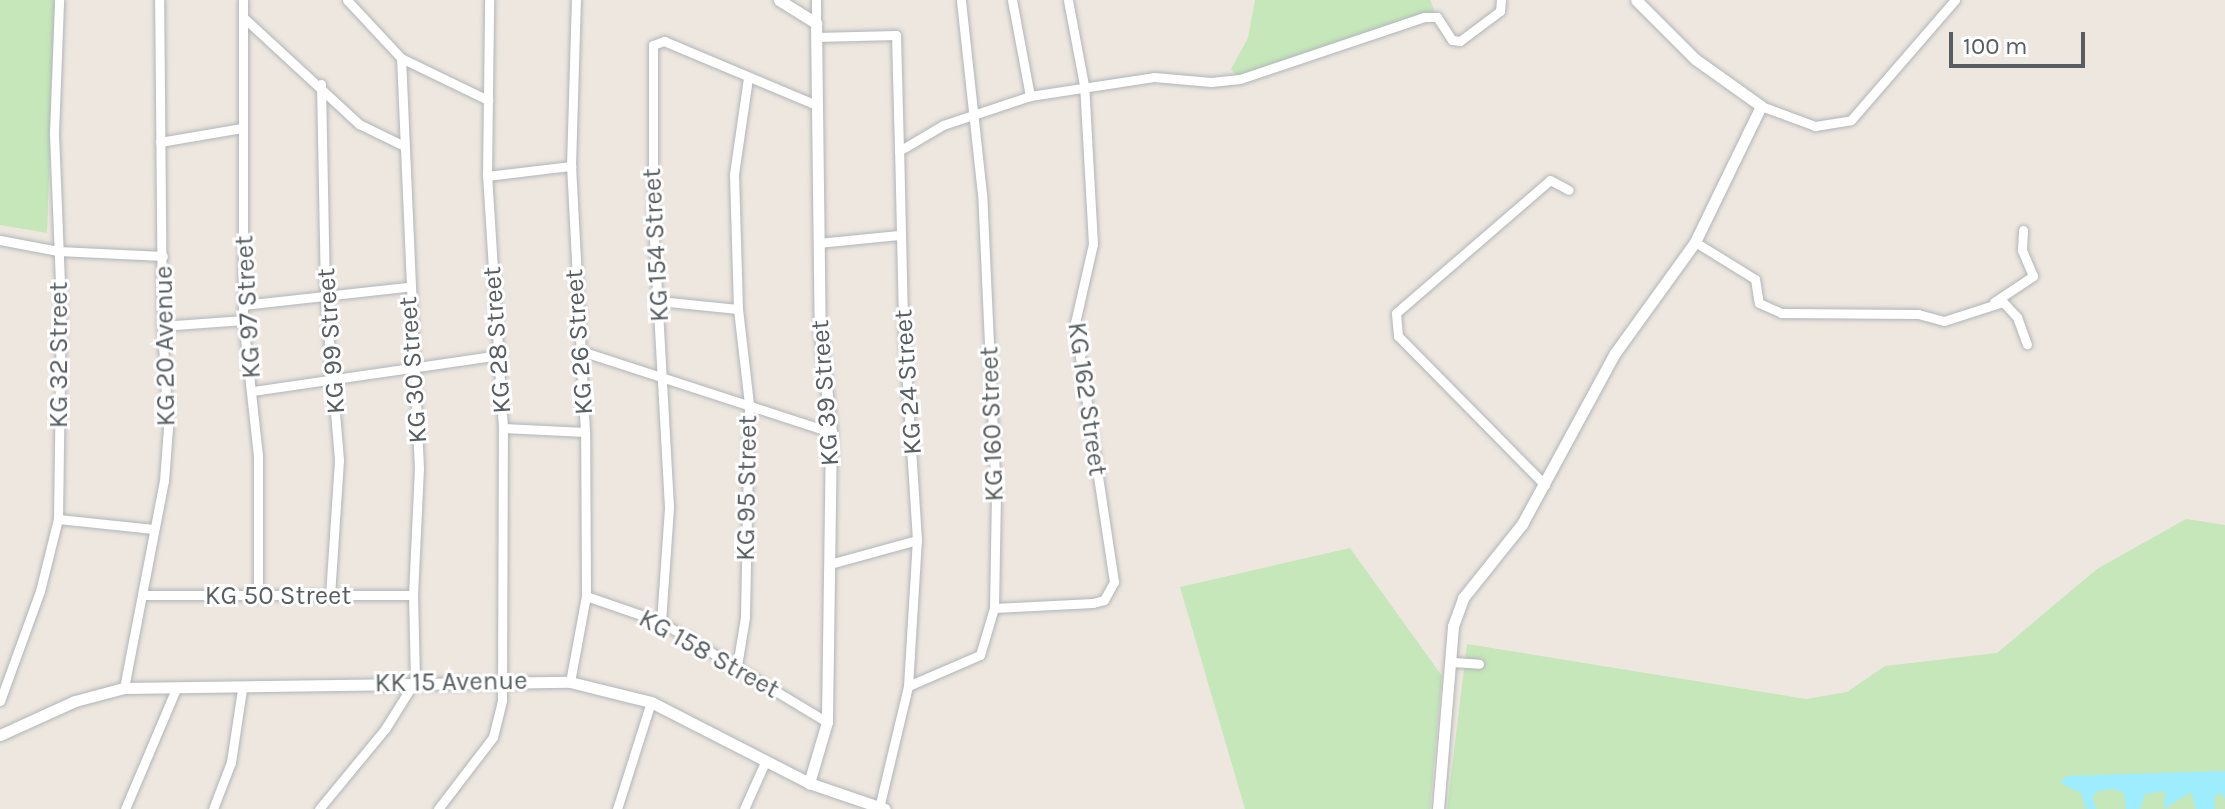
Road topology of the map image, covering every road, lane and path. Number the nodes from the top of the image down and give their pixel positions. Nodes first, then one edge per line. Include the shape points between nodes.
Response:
1 (59, 0) edge
2 (159, 0) edge
3 (243, 0) edge
4 (347, 0) edge
5 (489, 0) edge
6 (576, 0) edge
7 (779, 0) edge
8 (816, 0) edge
9 (961, 0) edge
10 (1012, 0) edge
11 (1068, 0) edge
12 (1501, 0) edge
13 (1636, 0) edge
14 (1955, 0) edge
15 (243, 17) junction
16 (816, 23) junction
17 (816, 37) junction
18 (401, 58) junction
19 (748, 78) junction
20 (321, 84) junction
21 (1084, 85) junction
22 (1030, 96) junction
23 (488, 100) junction
24 (816, 105) junction
25 (1761, 106) junction
26 (977, 112) junction
27 (242, 128) junction
28 (160, 142) junction
29 (402, 145) junction
30 (899, 151) junction
31 (571, 166) junction
32 (487, 176) junction
33 (1569, 190) dead end
34 (2023, 230) dead end
35 (899, 235) junction
36 (0, 240) edge
37 (1695, 242) junction
38 (818, 243) junction
39 (58, 251) junction
40 (163, 256) junction
41 (2044, 273) dead end
42 (2033, 276) junction
43 (407, 287) junction
44 (2016, 287) junction
45 (325, 296) junction
46 (659, 301) junction
47 (1994, 302) junction
48 (243, 305) junction
49 (2009, 306) junction
50 (738, 309) junction
51 (243, 320) junction
52 (162, 326) junction
53 (2027, 344) dead end
54 (581, 351) junction
55 (500, 355) junction
56 (415, 366) junction
57 (664, 377) junction
58 (333, 379) junction
59 (253, 391) junction
60 (749, 404) junction
61 (503, 428) junction
62 (585, 432) junction
63 (831, 432) junction
64 (1545, 485) junction
65 (58, 519) junction
66 (153, 529) junction
67 (917, 540) junction
68 (830, 564) junction
69 (144, 595) junction
70 (413, 595) junction
71 (586, 596) junction
72 (258, 597) junction
73 (330, 597) junction
74 (994, 608) junction
75 (661, 622) junction
76 (1453, 662) junction
77 (1479, 664) dead end
78 (737, 666) junction
79 (415, 681) junction
80 (502, 681) junction
81 (570, 682) junction
82 (908, 686) junction
83 (124, 688) junction
84 (176, 689) junction
85 (242, 689) junction
86 (0, 701) edge
87 (651, 702) junction
88 (827, 722) junction
89 (0, 735) edge
90 (765, 762) junction
91 (809, 783) junction
92 (882, 808) edge
93 (125, 809) edge
94 (213, 809) edge
95 (319, 809) edge
96 (438, 809) edge
97 (617, 809) edge
98 (744, 809) edge
99 (1438, 809) edge

1 - 39 street, KG 32 Street via 54,133
2 - 28 street, KG 20 Avenue
3 - 15 street, KG 97 Street
4 - 18 street
5 - 23 street, KG 28 Street
6 - 31 street, KG 26 Street
7 - 16 street
8 - 16 street, KG 39 Street
9 - 26 street, KG 160 Street
10 - 22 street
11 - 21 street
12 - 21 street via 1500,11 1460,41 1452,40 1437,17 1424,17 1240,79 1154,77
13 - 25 street via 1695,59
14 - 25 street via 1851,120 1815,126
15 - 20 street
15 - 27 street, KG 97 Street
16 - 17 street, KG 39 Street
17 - 24 street, KG 39 Street
17 - 30 street, KG 24 Street via 896,35
18 - 23 street
18 - 29 street, KG 30 Street
19 - 24 street, KG 154 Street
19 - 46 street, KG 154 Street via 664,41 653,45
19 - 50 street, KG 95 Street via 734,174
20 - 29 street via 359,124
20 - 45 street, KG 99 Street
21 - 22 street
21 - 74 street, KG 162 Street via 1093,244 1075,323 1112,592 1093,603
22 - 26 street
23 - 32 street, KG 28 Street
24 - 38 street, KG 39 Street
25 - 37 street
26 - 30 street
26 - 74 street, KG 160 Street via 996,498
27 - 28 street
27 - 48 street, KG 97 Street
28 - 40 street, KG 20 Avenue
29 - 43 street, KG 30 Street
30 - 35 street, KG 24 Street
31 - 32 street
31 - 54 street, KG 26 Street
32 - 55 street, KG 28 Street
33 - 64 street via 1550,180 1396,313 1398,336
34 - 42 street via 2022,250
35 - 38 street
35 - 67 street, KG 24 Street
36 - 39 street
37 - 47 street via 1755,279 1759,303 1781,313 1918,314 1944,321
37 - 64 street via 1615,353
38 - 63 street, KG 39 Street via 820,331
39 - 40 street
39 - 65 street, KG 32 Street
40 - 52 street, KG 20 Avenue
41 - 42 street
42 - 44 street
43 - 45 street
43 - 56 street, KG 30 Street
44 - 47 street
44 - 49 street
45 - 48 street
45 - 58 street, KG 99 Street
46 - 50 street
46 - 57 street, KG 154 Street
47 - 49 street
48 - 51 street, KG 97 Street
49 - 53 street
50 - 60 street, KG 95 Street
51 - 52 street
51 - 59 street, KG 97 Street
52 - 66 street, KG 20 Avenue via 168,428
54 - 57 street
54 - 62 street, KG 26 Street
55 - 56 street
55 - 61 street, KG 28 Street
56 - 58 street
56 - 70 street, KG 30 Street via 420,522
57 - 60 street
57 - 75 street, KG 154 Street via 669,507
58 - 59 street
58 - 73 street, KG 99 Street via 339,507
59 - 72 street, KG 97 Street via 260,511
60 - 63 street
60 - 78 street, KG 95 Street via 745,617
61 - 62 street
61 - 80 street, KG 28 Street
62 - 71 street, KG 26 Street
63 - 68 street, KG 39 Street
64 - 76 street via 1522,524 1463,598 1453,626
65 - 66 street
65 - 86 street, KG 32 Street via 40,591
66 - 69 street, KG 20 Avenue
67 - 68 street
67 - 82 street, KG 24 Street
68 - 88 street, KG 39 Street
69 - 72 street, KG 50 Street
69 - 83 street, KG 20 Avenue
70 - 73 street, KG 50 Street
70 - 79 street, KG 30 Street
71 - 75 street, KG 158 Street
71 - 81 street, KG 26 Street
72 - 73 street, KG 50 Street
74 - 82 street, KG 160 Street via 980,655
75 - 78 street, KG 158 Street
76 - 77 street
76 - 99 street
78 - 88 street, KG 158 Street
79 - 80 street, KK 15 Avenue
79 - 85 street, KK 15 Avenue
79 - 95 street via 385,729
80 - 81 street, KK 15 Avenue
80 - 96 street, KG 28 Street via 493,737
81 - 87 street, KK 15 Avenue
82 - 92 street, KG 24 Street
83 - 84 street, KK 15 Avenue
83 - 89 street, KK 15 Avenue via 96,694
84 - 85 street, KK 15 Avenue
84 - 93 street
85 - 94 street via 234,749
87 - 90 street, KK 15 Avenue
87 - 97 street
88 - 91 street, KG 39 Street
90 - 91 street, KK 15 Avenue
90 - 98 street
91 - 92 street, KK 15 Avenue

